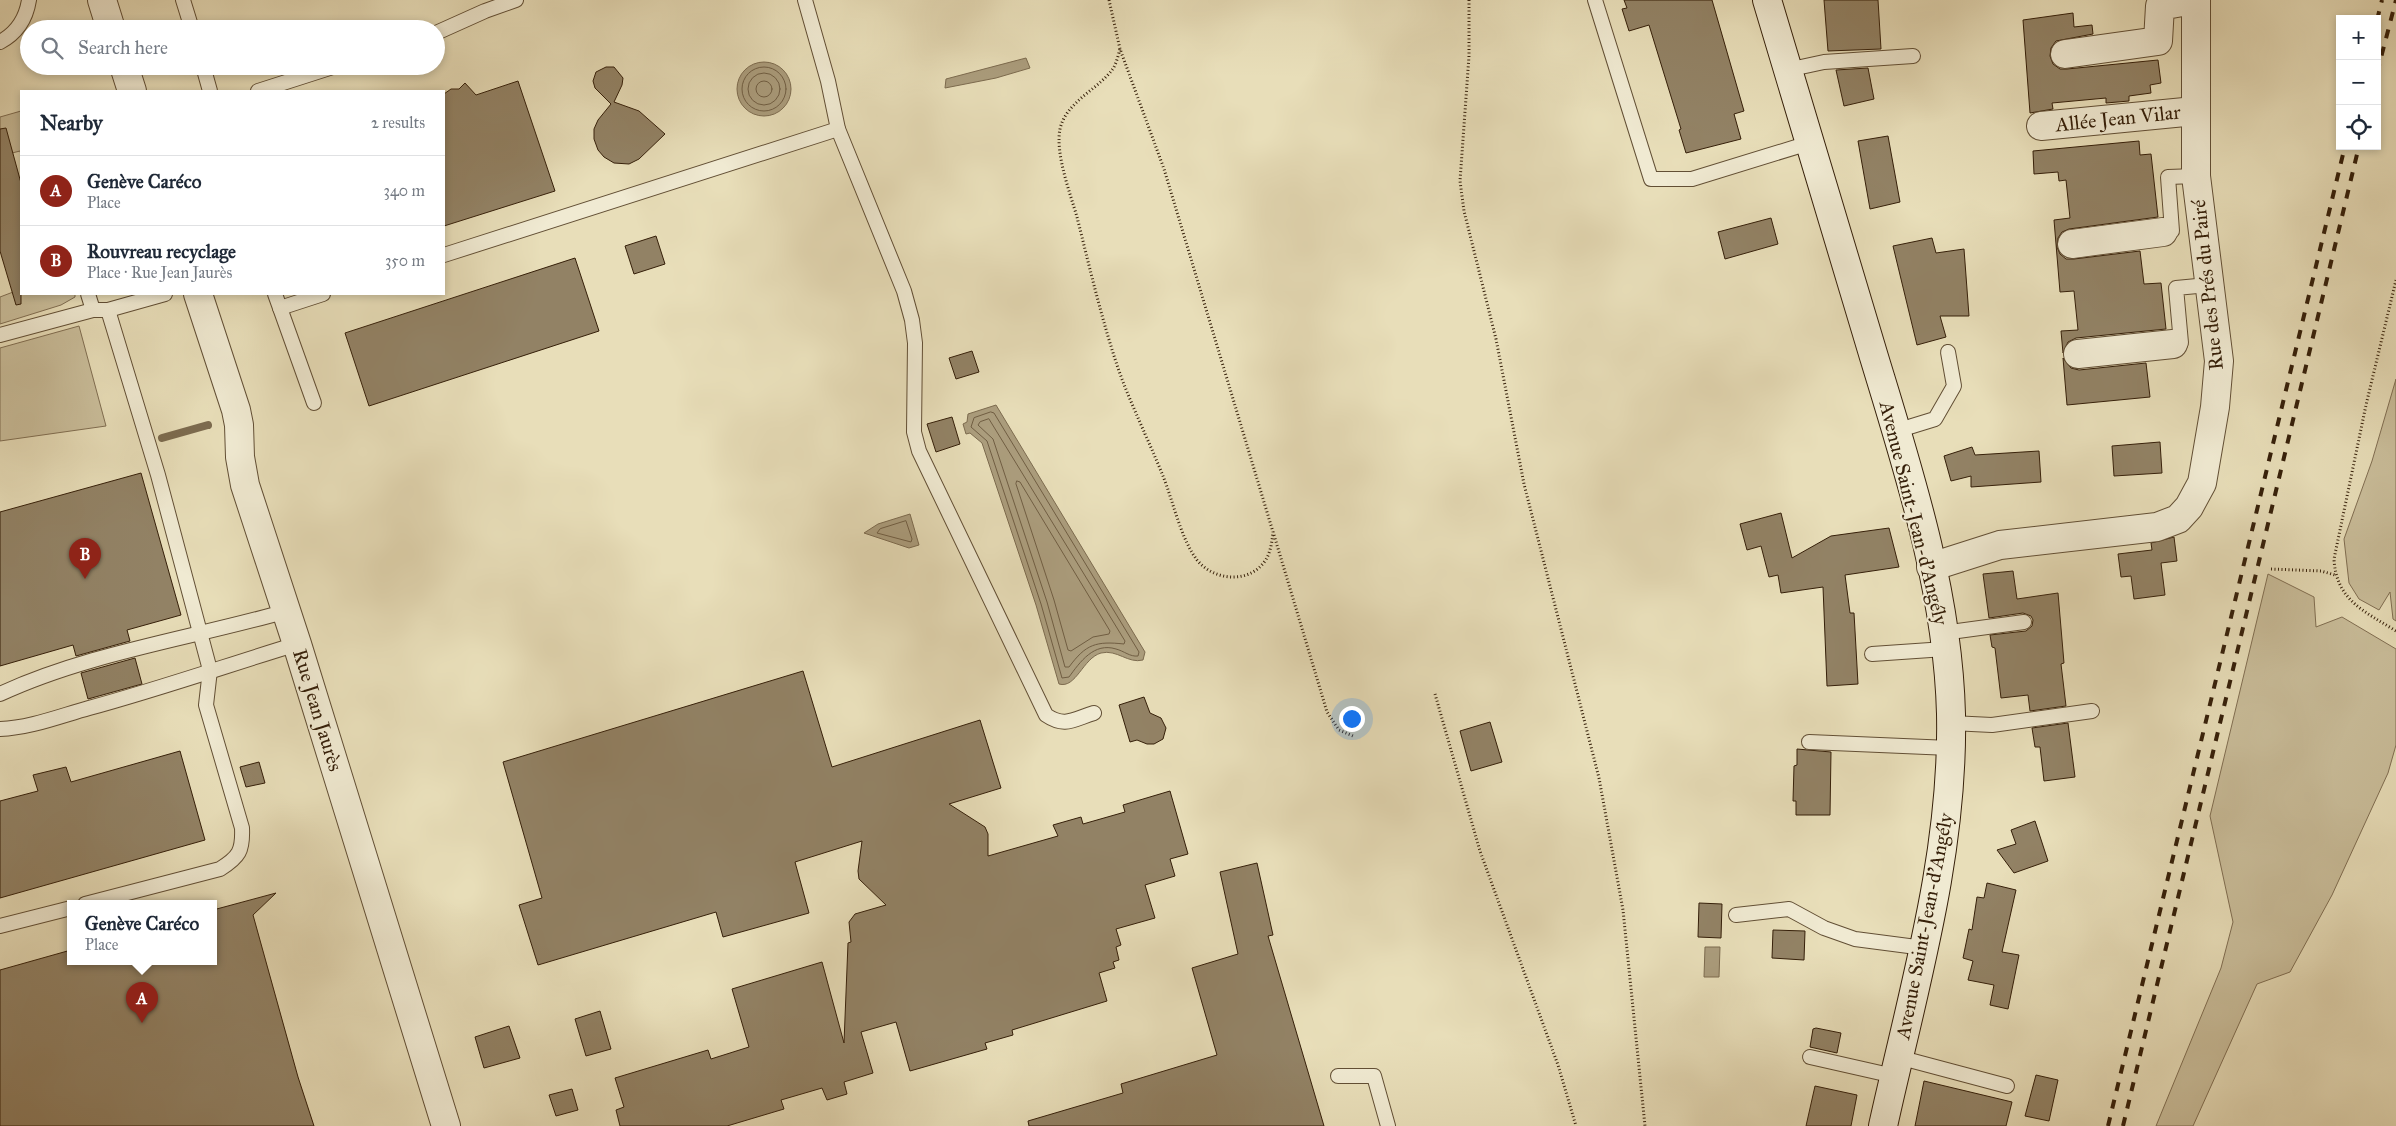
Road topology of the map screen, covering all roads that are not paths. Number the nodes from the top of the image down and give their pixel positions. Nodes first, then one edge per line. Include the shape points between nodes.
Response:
1 (29, 0) edge
2 (102, 0) edge
3 (183, 0) edge
4 (516, 0) edge
5 (805, 0) edge
6 (1595, 0) edge
7 (1767, 0) edge
8 (2194, 0) edge
9 (24, 20) edge
10 (108, 20) edge
11 (189, 20) edge
12 (20, 25) edge
13 (445, 28) edge
14 (0, 42) edge
15 (2065, 54) dead end
16 (1913, 56) dead end
17 (1787, 70) junction
18 (127, 75) edge
19 (206, 75) edge
20 (308, 75) edge
21 (132, 90) edge
22 (210, 90) edge
23 (261, 90) edge
24 (2196, 110) junction
25 (2042, 126) dead end
26 (838, 128) junction
27 (1809, 143) junction
28 (2196, 176) junction
29 (2162, 232) joint
30 (2072, 244) dead end
31 (445, 255) edge
32 (2208, 285) junction
33 (88, 295) edge
34 (161, 295) edge
35 (198, 295) edge
36 (275, 295) edge
37 (320, 295) edge
38 (280, 308) junction
39 (93, 310) junction
40 (108, 310) junction
41 (0, 335) edge
42 (2172, 344) joint
43 (1948, 352) dead end
44 (2078, 354) dead end
45 (314, 402) dead end
46 (1896, 431) junction
47 (1932, 567) junction
48 (287, 611) junction
49 (2024, 622) dead end
50 (200, 634) junction
51 (1944, 641) junction
52 (297, 644) junction
53 (1872, 654) dead end
54 (210, 670) junction
55 (0, 694) edge
56 (2092, 711) dead end
57 (1094, 713) dead end
58 (0, 729) edge
59 (1950, 735) junction
60 (1809, 742) dead end
61 (100, 900) edge
62 (67, 909) edge
63 (1736, 915) dead end
64 (0, 926) edge
65 (1924, 948) junction
66 (1810, 1057) dead end
67 (1896, 1067) junction
68 (1338, 1076) dead end
69 (2007, 1086) dead end
70 (446, 1126) edge
71 (1388, 1126) edge
72 (1883, 1126) edge

1 - 9 lane
2 - 10 street
3 - 11 lane
4 - 13 lane
5 - 26 lane
6 - 27 lane via 1652,179 1692,179
7 - 17 street, Avenue Saint-Jean-d'Angély
8 - 15 street via 2160,6 2158,41
8 - 24 street, Rue des Prés du Pairé
12 - 14 lane
16 - 17 lane via 1824,62
17 - 27 street, Avenue Saint-Jean-d'Angély
18 - 21 street
19 - 22 lane
20 - 23 lane
24 - 25 street, Allée Jean Vilar
24 - 28 street, Rue des Prés du Pairé
26 - 31 lane
26 - 57 lane via 904,292 912,320 915,343 914,432 920,451 1046,715 1057,722 1064,722
27 - 46 street, Avenue Saint-Jean-d'Angély
28 - 29 lane via 2168,177 2172,231
28 - 32 street, Rue des Prés du Pairé
29 - 30 street
32 - 42 lane via 2176,288 2181,343
32 - 47 street, Rue des Prés du Pairé via 2219,361 2215,407 2202,483 2184,513 2157,528 2000,545
33 - 39 lane
34 - 40 lane
35 - 48 street, Rue Jean Jaurès via 236,410 246,485
36 - 38 lane
37 - 38 lane
38 - 45 lane
39 - 40 lane
39 - 41 lane
40 - 50 lane via 158,475
42 - 44 street
43 - 46 lane via 1954,386 1936,419
46 - 47 street, Avenue Saint-Jean-d'Angély
47 - 51 street, Avenue Saint-Jean-d'Angély
48 - 50 lane
48 - 52 street, Rue Jean Jaurès
49 - 51 lane
50 - 54 lane
50 - 55 lane via 75,666
51 - 53 lane
51 - 59 street, Avenue Saint-Jean-d'Angély
52 - 54 lane
52 - 70 street, Rue Jean Jaurès
54 - 58 lane via 42,722
54 - 61 lane via 206,705 242,828 243,844 235,859 220,869
56 - 59 lane via 1992,725
59 - 60 lane
59 - 65 street, Avenue Saint-Jean-d'Angély via 1944,834
62 - 64 lane
63 - 65 lane via 1790,909 1824,928 1855,939
65 - 67 street, Avenue Saint-Jean-d'Angély
66 - 67 lane
67 - 69 lane
67 - 72 street, Avenue Saint-Jean-d'Angély
68 - 71 lane via 1374,1076

